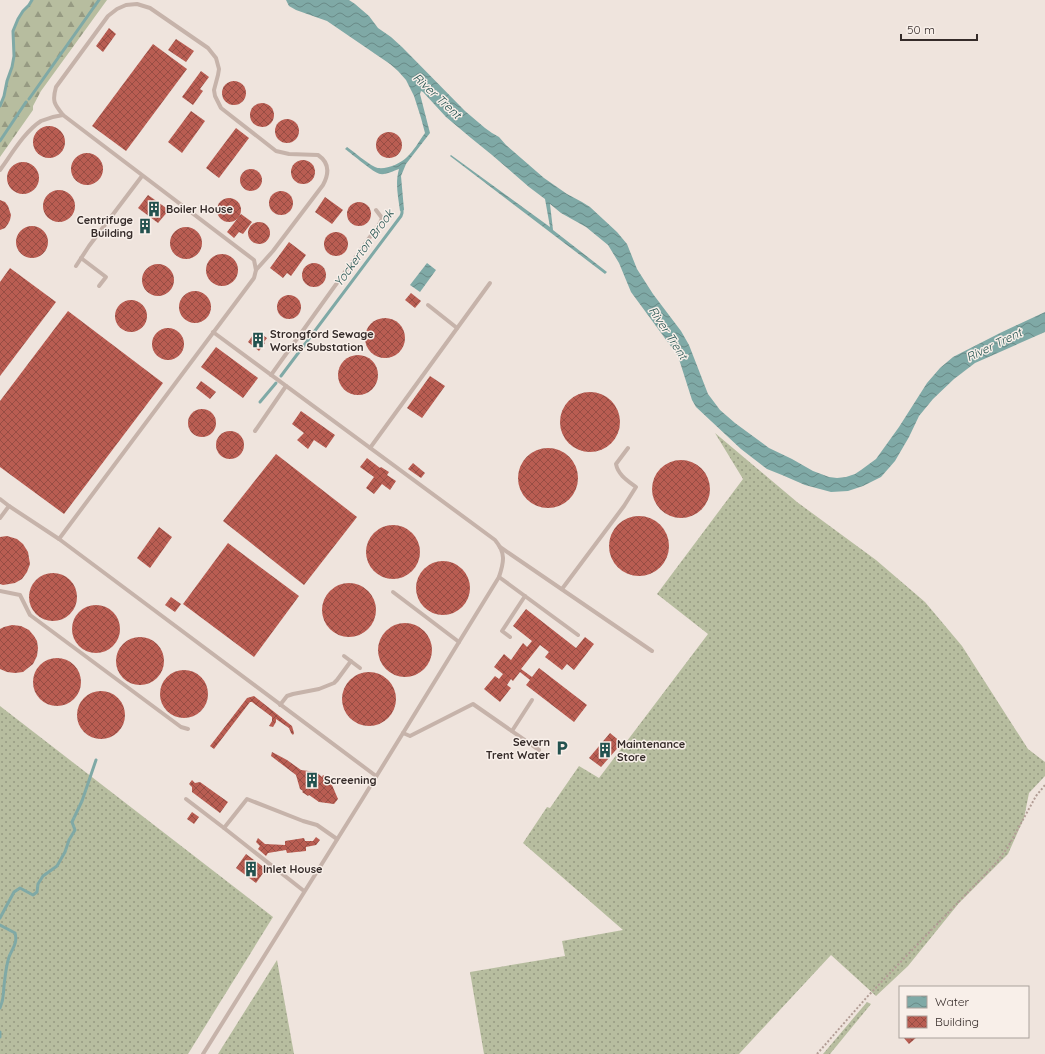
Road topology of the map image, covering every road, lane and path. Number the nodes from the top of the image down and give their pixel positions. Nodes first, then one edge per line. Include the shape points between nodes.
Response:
1 (63, 115) junction
2 (0, 170) edge
3 (142, 176) junction
4 (376, 210) dead end
5 (81, 258) junction
6 (76, 266) dead end
7 (256, 270) junction
8 (490, 283) dead end
9 (99, 286) dead end
10 (428, 305) dead end
11 (457, 328) junction
12 (213, 332) junction
13 (271, 375) junction
14 (286, 386) junction
15 (255, 431) dead end
16 (370, 448) junction
17 (628, 448) dead end
18 (0, 499) edge
19 (9, 506) junction
20 (0, 518) edge
21 (59, 539) junction
22 (500, 547) junction
23 (499, 577) junction
24 (562, 589) junction
25 (0, 591) edge
26 (393, 592) dead end
27 (525, 596) junction
28 (578, 635) dead end
29 (510, 637) dead end
30 (459, 642) junction
31 (652, 651) dead end
32 (344, 656) dead end
33 (351, 661) junction
34 (360, 668) dead end
35 (532, 700) dead end
36 (280, 705) junction
37 (188, 729) dead end
38 (512, 731) junction
39 (403, 733) junction
40 (539, 750) dead end
41 (376, 776) junction
42 (1045, 786) edge
43 (186, 799) dead end
44 (224, 828) junction
45 (337, 839) junction
46 (304, 891) junction
47 (203, 1054) edge
48 (818, 1054) edge

1 - 2 lane via 41,122 29,132
1 - 3 lane
1 - 7 lane via 55,106 56,87 108,16 116,9 137,4 150,8 208,48 218,64 214,90 221,108 276,151 318,155 327,166 327,176 323,185
3 - 5 lane
3 - 7 lane via 254,260
4 - 13 lane via 382,218 380,223
5 - 6 lane
5 - 9 lane via 106,277
7 - 12 lane via 254,278
8 - 11 lane
10 - 11 lane
11 - 16 lane
12 - 13 lane
12 - 21 lane
13 - 14 lane
14 - 15 lane
14 - 16 lane
16 - 22 lane via 495,540
17 - 24 lane via 616,464 616,468 636,487
18 - 19 lane
19 - 20 lane
19 - 21 lane
21 - 36 lane
22 - 23 lane via 504,559
22 - 24 lane
23 - 27 lane
23 - 30 lane
24 - 31 lane
25 - 37 lane via 20,595 30,615 181,727
26 - 30 lane
27 - 28 lane
27 - 29 lane via 502,631
30 - 39 lane
32 - 33 lane
33 - 34 lane
33 - 36 lane via 334,683 287,696
35 - 38 lane
36 - 41 lane
38 - 39 lane via 473,704 410,736
38 - 40 lane
39 - 41 lane
41 - 45 lane
42 - 48 path via 1036,796 1008,847 996,863 867,997
43 - 44 lane
44 - 45 lane via 248,799 317,825
44 - 46 lane
45 - 46 lane
46 - 47 lane

